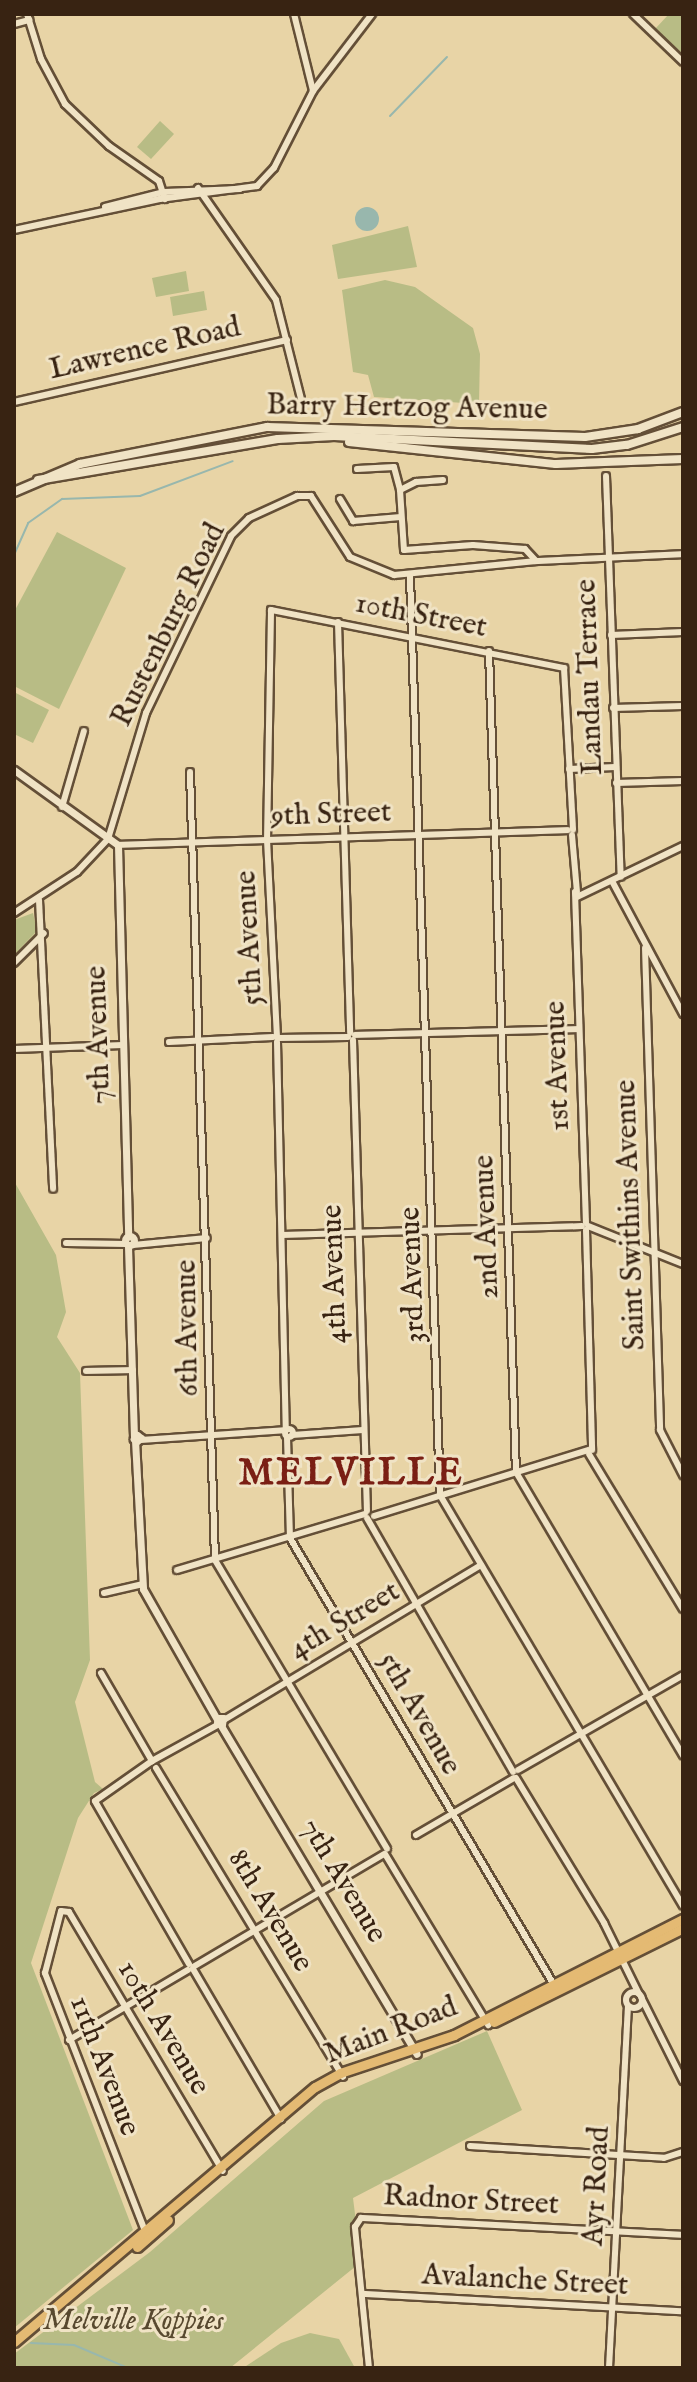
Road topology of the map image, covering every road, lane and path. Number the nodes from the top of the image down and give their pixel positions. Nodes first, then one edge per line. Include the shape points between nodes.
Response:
1 (294, 14) edge
2 (372, 14) edge
3 (633, 14) edge
4 (28, 17) edge
5 (14, 24) edge
6 (683, 62) edge
7 (313, 91) junction
8 (199, 192) junction
9 (162, 196) junction
10 (14, 230) edge
11 (287, 340) junction
12 (301, 399) dead end
13 (14, 402) edge
14 (683, 412) edge
15 (683, 427) edge
16 (317, 437) junction
17 (683, 459) edge
18 (357, 469) dead end
19 (606, 476) dead end
20 (38, 480) junction
21 (443, 480) dead end
22 (400, 490) junction
23 (14, 492) edge
24 (340, 499) dead end
25 (401, 517) junction
26 (683, 554) edge
27 (607, 556) junction
28 (536, 561) junction
29 (410, 576) junction
30 (271, 610) joint
31 (338, 622) junction
32 (683, 632) edge
33 (611, 635) junction
34 (415, 637) junction
35 (489, 651) junction
36 (563, 667) joint
37 (683, 706) edge
38 (613, 708) junction
39 (84, 731) dead end
40 (615, 767) junction
41 (569, 769) junction
42 (14, 770) edge
43 (190, 772) dead end
44 (683, 781) edge
45 (616, 783) junction
46 (62, 807) junction
47 (570, 832) junction
48 (496, 834) junction
49 (420, 837) junction
50 (108, 839) junction
51 (343, 839) junction
52 (267, 841) junction
53 (191, 844) junction
54 (118, 845) junction
55 (681, 848) edge
56 (683, 857) edge
57 (621, 877) junction
58 (612, 881) junction
59 (575, 895) junction
60 (39, 900) junction
61 (14, 913) edge
62 (44, 933) junction
63 (645, 948) junction
64 (14, 963) edge
65 (683, 1014) edge
66 (578, 1029) junction
67 (504, 1032) junction
68 (428, 1034) junction
69 (352, 1037) junction
70 (199, 1040) junction
71 (276, 1040) junction
72 (169, 1042) dead end
73 (123, 1045) junction
74 (48, 1048) junction
75 (14, 1049) edge
76 (53, 1189) dead end
77 (586, 1227) junction
78 (509, 1228) junction
79 (434, 1230) junction
80 (356, 1234) junction
81 (282, 1235) junction
82 (207, 1238) junction
83 (129, 1242) junction
84 (66, 1243) dead end
85 (655, 1253) junction
86 (683, 1264) edge
87 (133, 1370) junction
88 (86, 1371) dead end
89 (363, 1430) junction
90 (288, 1433) junction
91 (213, 1436) junction
92 (138, 1438) junction
93 (590, 1452) junction
94 (516, 1472) junction
95 (683, 1475) edge
96 (440, 1495) junction
97 (369, 1514) junction
98 (290, 1538) junction
99 (215, 1560) junction
100 (481, 1565) junction
101 (177, 1570) dead end
102 (142, 1584) junction
103 (104, 1593) dead end
104 (415, 1604) junction
105 (683, 1609) edge
106 (351, 1642) junction
107 (101, 1673) dead end
108 (683, 1675) edge
109 (285, 1682) junction
110 (648, 1696) junction
111 (220, 1721) junction
112 (581, 1736) junction
113 (683, 1756) edge
114 (152, 1761) junction
115 (156, 1768) dead end
116 (516, 1774) junction
117 (451, 1812) junction
118 (416, 1835) dead end
119 (385, 1852) junction
120 (321, 1890) junction
121 (683, 1906) edge
122 (63, 1910) joint
123 (683, 1919) edge
124 (683, 1928) edge
125 (256, 1929) junction
126 (620, 1954) junction
127 (189, 1967) junction
128 (627, 1974) junction
129 (554, 1985) junction
130 (627, 1995) junction
131 (640, 1999) junction
132 (628, 2006) junction
133 (125, 2007) junction
134 (487, 2022) junction
135 (69, 2040) junction
136 (416, 2052) junction
137 (342, 2075) junction
138 (683, 2081) edge
139 (279, 2117) junction
140 (470, 2146) dead end
141 (683, 2152) edge
142 (621, 2157) junction
143 (222, 2169) junction
144 (616, 2231) junction
145 (147, 2235) junction
146 (683, 2235) edge
147 (364, 2294) junction
148 (613, 2308) junction
149 (683, 2311) edge
150 (14, 2345) edge
151 (369, 2368) edge
152 (609, 2368) edge

1 - 7 street
2 - 7 street
3 - 6 street
4 - 5 street
4 - 9 street via 46,71 73,113 152,176
7 - 8 street via 270,174 243,189
8 - 9 street
8 - 11 street via 276,300
9 - 10 street
11 - 12 street
11 - 13 street, Lawrence Road
14 - 20 main road, Barry Hertzog Avenue via 638,429 585,437 267,427 133,452
15 - 16 main road, Barry Hertzog Avenue via 627,445 579,450
16 - 17 main road via 556,464
16 - 20 main road, Barry Hertzog Avenue via 256,441
18 - 22 street via 394,467
19 - 27 street, Landau Terrace
20 - 23 main road, Barry Hertzog Avenue
21 - 22 street via 416,482
22 - 25 street
24 - 25 street via 353,521
25 - 28 street via 401,546 406,551 473,545 525,549
26 - 27 street, Rustenburg Road
27 - 28 street, Rustenburg Road
27 - 33 street, Landau Terrace
28 - 29 street, Rustenburg Road
29 - 34 street, 3rd Avenue
29 - 50 street, Rustenburg Road via 380,573 350,557 311,496 297,496 241,523 146,713
30 - 31 street, 10th Street
30 - 52 street, 5th Avenue
31 - 34 street, 10th Street
31 - 51 street, 4th Avenue
32 - 33 street
33 - 38 street, Landau Terrace
34 - 35 street, 10th Street
34 - 49 street, 3rd Avenue
35 - 36 street, 10th Street
35 - 48 street, 2nd Avenue
36 - 41 street, 1st Avenue
37 - 38 street
38 - 40 street, Landau Terrace
39 - 46 street
40 - 41 street
40 - 45 street, Landau Terrace
41 - 47 street, 1st Avenue
42 - 46 street
43 - 53 street, 6th Avenue
44 - 45 street
45 - 57 street, Landau Terrace
46 - 50 street
47 - 48 street, 9th Street
47 - 59 street, 1st Avenue
48 - 49 street, 9th Street
48 - 67 street, 2nd Avenue
49 - 51 street, 9th Street
49 - 68 street, 3rd Avenue
50 - 54 street
50 - 60 street, Rustenburg Road via 91,861
51 - 52 street, 9th Street
51 - 69 street, 4th Avenue
52 - 53 street, 9th Street
52 - 71 street, 5th Avenue
53 - 54 street, 9th Street
53 - 70 street, 6th Avenue
54 - 73 street, 7th Avenue
55 - 56 street
55 - 57 street
57 - 58 street
58 - 59 street
58 - 63 street
59 - 66 street, 1st Avenue
60 - 61 street, Rustenburg Road
60 - 62 street
62 - 64 street
62 - 74 street
63 - 65 street
63 - 85 street, Saint Swithins Avenue
66 - 67 street
66 - 77 street, 1st Avenue
67 - 68 street
67 - 78 street, 2nd Avenue
68 - 69 street
68 - 79 street, 3rd Avenue
69 - 71 street
69 - 80 street, 4th Avenue
70 - 71 street
70 - 72 street
70 - 82 street, 6th Avenue
71 - 81 street, 5th Avenue
73 - 74 street
73 - 83 street, 7th Avenue
74 - 75 street
74 - 76 street
77 - 78 street
77 - 85 street
77 - 93 street, 1st Avenue
78 - 79 street
78 - 94 street, 2nd Avenue
79 - 80 street
79 - 96 street, 3rd Avenue
80 - 81 street
80 - 89 street, 4th Avenue
81 - 90 street, 5th Avenue
82 - 83 street
82 - 91 street, 6th Avenue
83 - 84 street
83 - 87 street, 7th Avenue
85 - 86 street
85 - 95 street, Saint Swithins Avenue via 660,1430
87 - 88 street
87 - 92 street, 7th Avenue
89 - 90 street
89 - 97 street, 4th Avenue
90 - 91 street
90 - 98 street, 5th Avenue
91 - 92 street
91 - 99 street, 6th Avenue
92 - 102 street, 7th Avenue
93 - 94 street
93 - 105 street, 1st Avenue
94 - 96 street
94 - 110 street, 2nd Avenue
96 - 97 street
96 - 100 street, 3rd Avenue
97 - 98 street
97 - 104 street, 4th Avenue
98 - 99 street
98 - 106 street, 5th Avenue
99 - 101 street
99 - 109 street, 6th Avenue
100 - 104 street, 4th Street
100 - 112 street, 3rd Avenue
102 - 103 street
102 - 111 street, 7th Avenue
104 - 106 street, 4th Street
104 - 116 street, 4th Avenue
106 - 109 street, 4th Street
106 - 117 street, 5th Avenue
107 - 114 street
108 - 110 street
109 - 111 street, 4th Street
109 - 119 street, 6th Avenue
110 - 112 street
110 - 113 street, 2nd Avenue
111 - 114 street, 4th Street
111 - 120 street, 7th Avenue
112 - 116 street
112 - 121 street, 3rd Avenue
114 - 127 street, 4th Street via 95,1799
115 - 125 street, 8th Avenue
116 - 117 street
116 - 126 street, 4th Avenue
117 - 118 street
117 - 129 street, 5th Avenue
119 - 120 street
119 - 134 street, 6th Avenue
120 - 125 street
120 - 136 street, 7th Avenue
122 - 133 street, 10th Avenue
122 - 135 street, 11th Avenue via 44,1965
123 - 126 main road, Main Road
124 - 126 main road, Main Road
125 - 127 street
125 - 137 street, 8th Avenue
126 - 128 street, 4th Avenue
126 - 129 main road, Main Road
126 - 134 main road, Main Road
127 - 133 street
127 - 139 street
128 - 130 street
128 - 131 street, 4th Avenue
129 - 134 main road, Main Road
130 - 131 street
130 - 132 street, Ayr Road
131 - 132 street
131 - 138 street, 4th Avenue
132 - 142 street, Ayr Road
133 - 135 street
133 - 143 street, 10th Avenue
134 - 136 main road, Main Road
135 - 145 street, 11th Avenue
136 - 137 main road, Main Road
137 - 139 main road, Main Road
139 - 143 main road, Main Road
140 - 142 street
141 - 142 street via 671,2158
142 - 144 street, Ayr Road
143 - 145 main road, Main Road
144 - 146 street, Radnor Street
144 - 147 street, Radnor Street via 366,2218 356,2224
144 - 148 street, Ayr Road
145 - 150 main road, Main Road
147 - 148 street, Avalanche Street
147 - 151 street
148 - 149 street, Avalanche Street
148 - 152 street, Ayr Road

